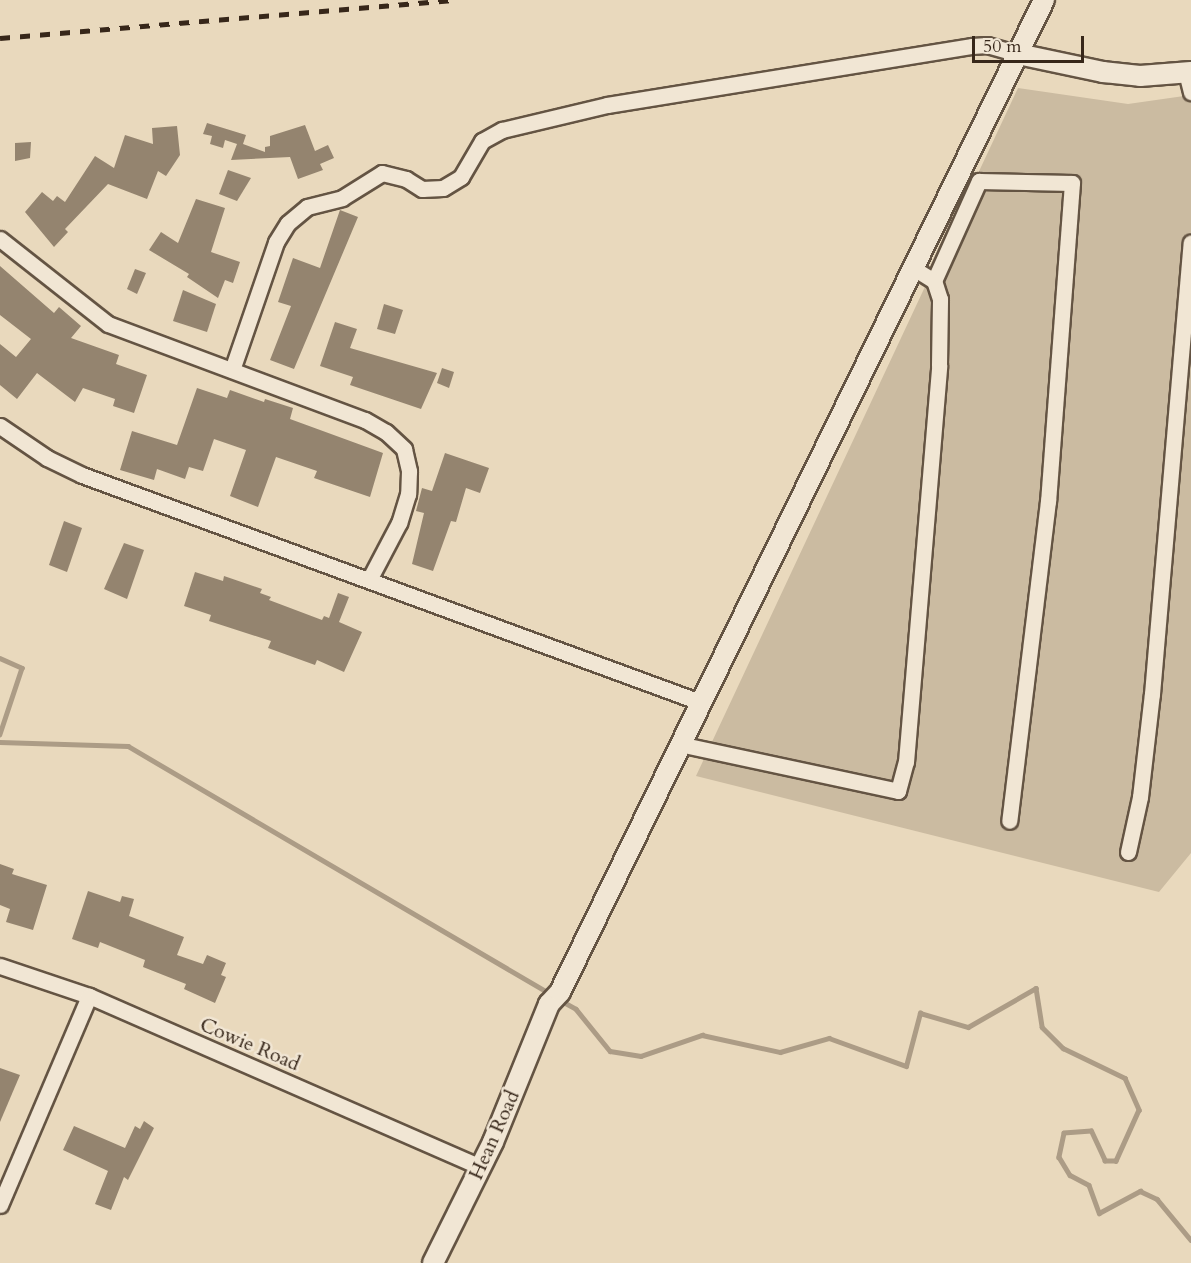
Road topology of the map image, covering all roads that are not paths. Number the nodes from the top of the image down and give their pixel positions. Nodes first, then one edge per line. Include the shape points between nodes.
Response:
1 (1044, 0) edge
2 (1018, 54) junction
3 (1188, 72) edge
4 (1191, 92) edge
5 (0, 239) edge
6 (1191, 243) edge
7 (913, 268) junction
8 (934, 281) junction
9 (232, 370) junction
10 (0, 426) edge
11 (369, 580) junction
12 (700, 702) junction
13 (679, 744) junction
14 (1009, 821) dead end
15 (1128, 852) dead end
16 (0, 966) edge
17 (89, 996) junction
18 (480, 1167) junction
19 (0, 1205) edge
20 (433, 1263) edge

1 - 2 street, Hean Road
2 - 3 street via 1140,76
2 - 7 street, Hean Road
2 - 9 street via 987,45 972,46 607,105 502,130 482,141 461,177 443,188 422,189 406,179 381,173 342,198 307,207 288,223 276,242
3 - 4 street
5 - 9 street via 108,324
6 - 15 street via 1152,694 1140,797
7 - 8 street
7 - 12 street, Hean Road
8 - 13 street via 940,299 937,395 906,762 898,791
8 - 14 street via 980,181 1072,183 1048,501
9 - 11 street via 365,420 404,448 408,494 399,523
10 - 11 street via 47,458 82,475
11 - 12 street
12 - 13 street, Hean Road
13 - 18 street, Hean Road via 554,998
16 - 17 street, Cowie Road
17 - 18 street, Cowie Road
17 - 19 street
18 - 20 street, Hean Road

